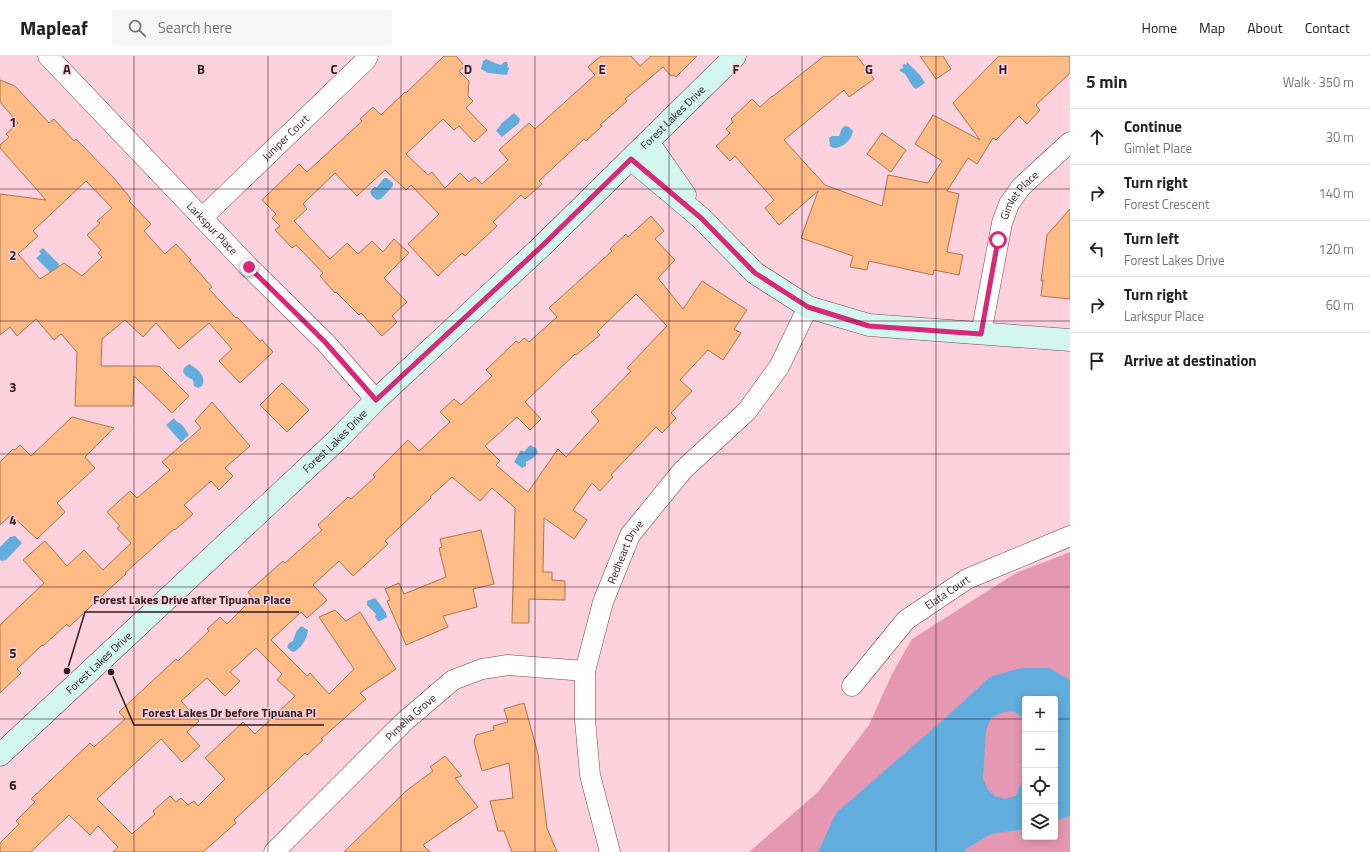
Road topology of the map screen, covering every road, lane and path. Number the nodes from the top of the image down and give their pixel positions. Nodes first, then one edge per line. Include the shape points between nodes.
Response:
1 (48, 56) edge
2 (368, 56) edge
3 (735, 56) edge
4 (648, 142) junction
5 (1070, 142) edge
6 (631, 159) junction
7 (202, 218) junction
8 (701, 218) junction
9 (808, 307) junction
10 (981, 334) junction
11 (1070, 340) edge
12 (376, 400) junction
13 (1070, 536) edge
14 (585, 671) junction
15 (852, 686) dead end
16 (0, 755) edge
17 (274, 852) edge
18 (610, 852) edge

1 - 7 street, Larkspur Place
2 - 7 street, Juniper Court
3 - 4 main road, Forest Lakes Drive
4 - 6 main road, Forest Lakes Drive
4 - 8 main road
5 - 10 street, Gimlet Place via 1021,187 1008,204 1002,223
6 - 8 main road
6 - 12 main road, Forest Lakes Drive via 543,245
7 - 12 street, Larkspur Place via 325,342
8 - 9 main road via 755,273
9 - 10 main road via 869,326
9 - 14 street, Redheart Drive via 780,367 747,410 683,470 630,535 603,602
10 - 11 main road
12 - 16 main road, Forest Lakes Drive
13 - 15 street, Elata Court via 967,579 906,620
14 - 17 street, Pimelia Grove via 508,665 482,669 453,680 405,721
14 - 18 street, Redheart Drive via 585,720 590,775

